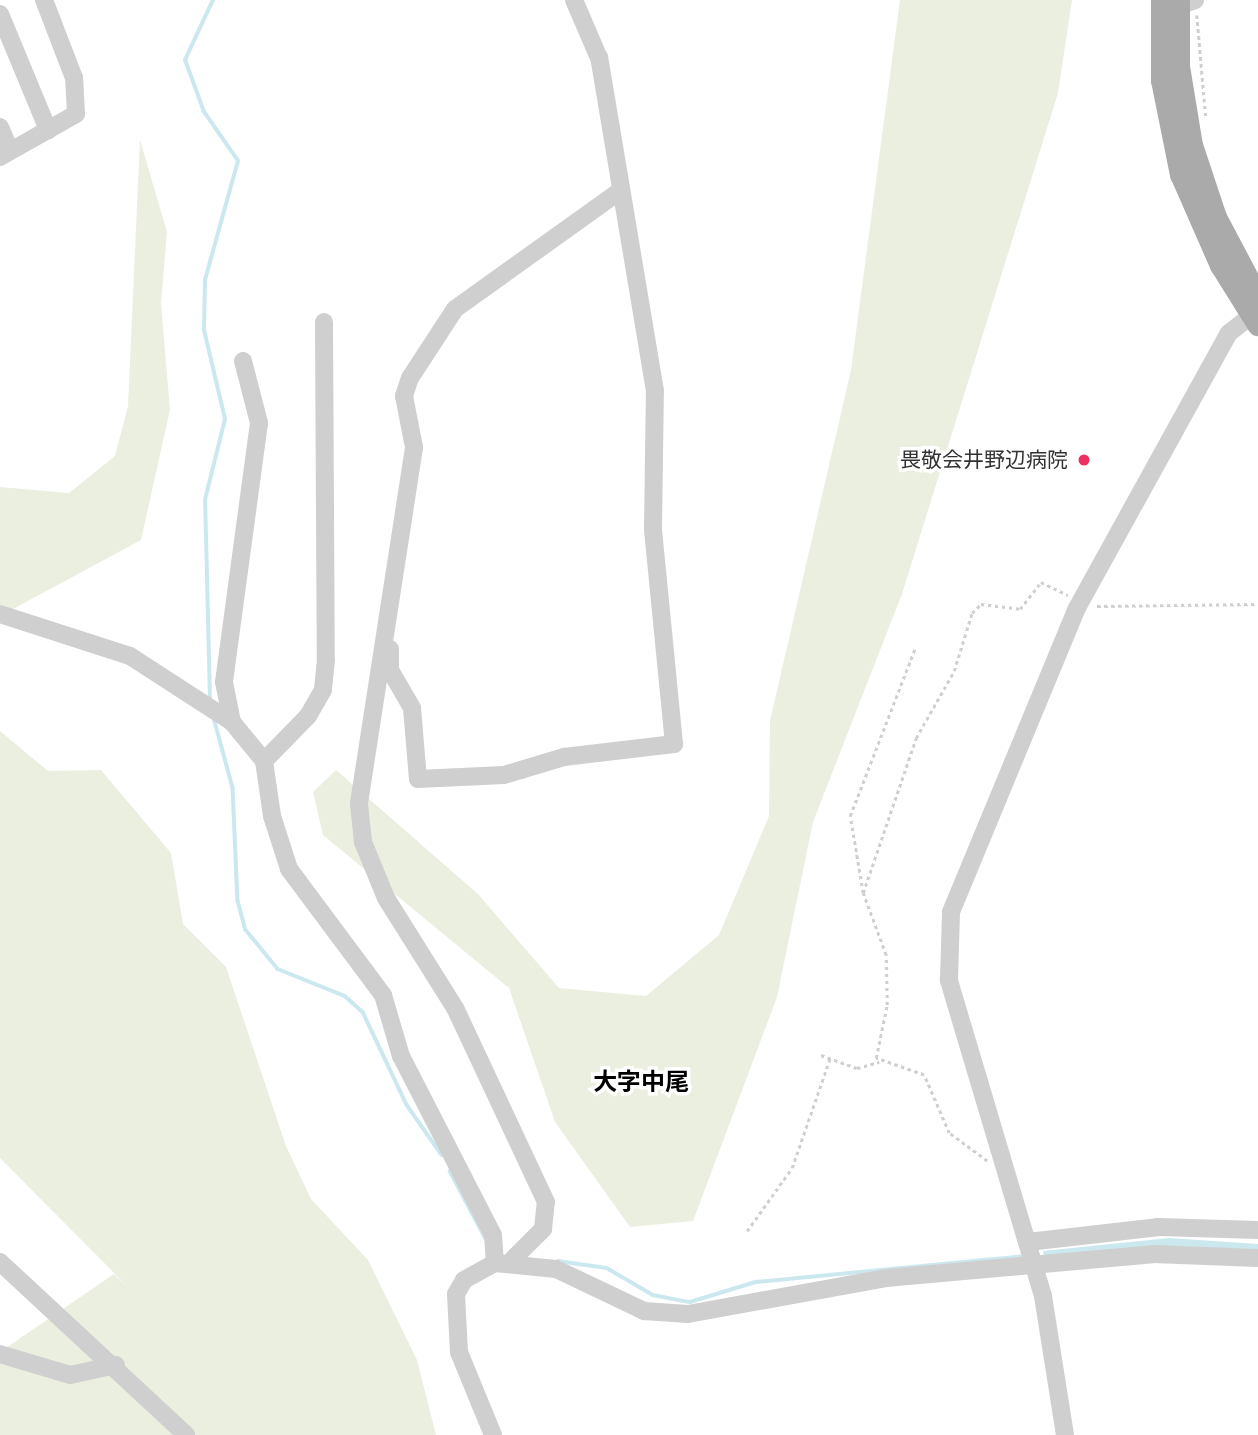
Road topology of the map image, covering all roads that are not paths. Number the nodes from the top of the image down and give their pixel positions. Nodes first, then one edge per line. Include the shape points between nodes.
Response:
1 (44, 0) edge
2 (574, 0) edge
3 (1181, 2) edge
4 (0, 14) edge
5 (0, 127) edge
6 (48, 130) junction
7 (5, 154) edge
8 (621, 190) junction
9 (1256, 312) edge
10 (324, 322) dead end
11 (243, 361) dead end
12 (384, 612) junction
13 (0, 614) edge
14 (232, 722) junction
15 (264, 761) junction
16 (1258, 1230) edge
17 (1032, 1255) junction
18 (1258, 1258) edge
19 (0, 1262) edge
20 (503, 1263) junction
21 (0, 1354) edge
22 (116, 1365) junction
23 (186, 1435) edge
24 (493, 1435) edge
25 (1065, 1435) edge

1 - 6 street via 75,78 76,114
2 - 8 street via 599,58
3 - 9 main road via 1178,66 1191,145 1215,217
4 - 6 street
5 - 7 street
6 - 7 street
8 - 12 street via 455,309 410,378 404,396 414,447
8 - 12 street via 655,391 650,428 653,528 674,744 564,757 504,775 418,779 412,708 390,670
9 - 17 street via 1229,333 1080,602 956,891 947,932 953,998
10 - 15 street via 323,690
11 - 14 street via 259,423 224,675
12 - 20 street via 359,830 386,898 455,1008 547,1202 543,1229
13 - 14 street via 130,656
14 - 15 street
15 - 20 street via 289,869 383,995 401,1056 491,1230
16 - 17 street via 1159,1227
17 - 18 street
17 - 20 street via 821,1286 674,1314 644,1311 556,1269
17 - 25 street
19 - 22 street
20 - 24 street via 464,1280 456,1294 459,1352
21 - 22 street via 70,1375
22 - 23 street

